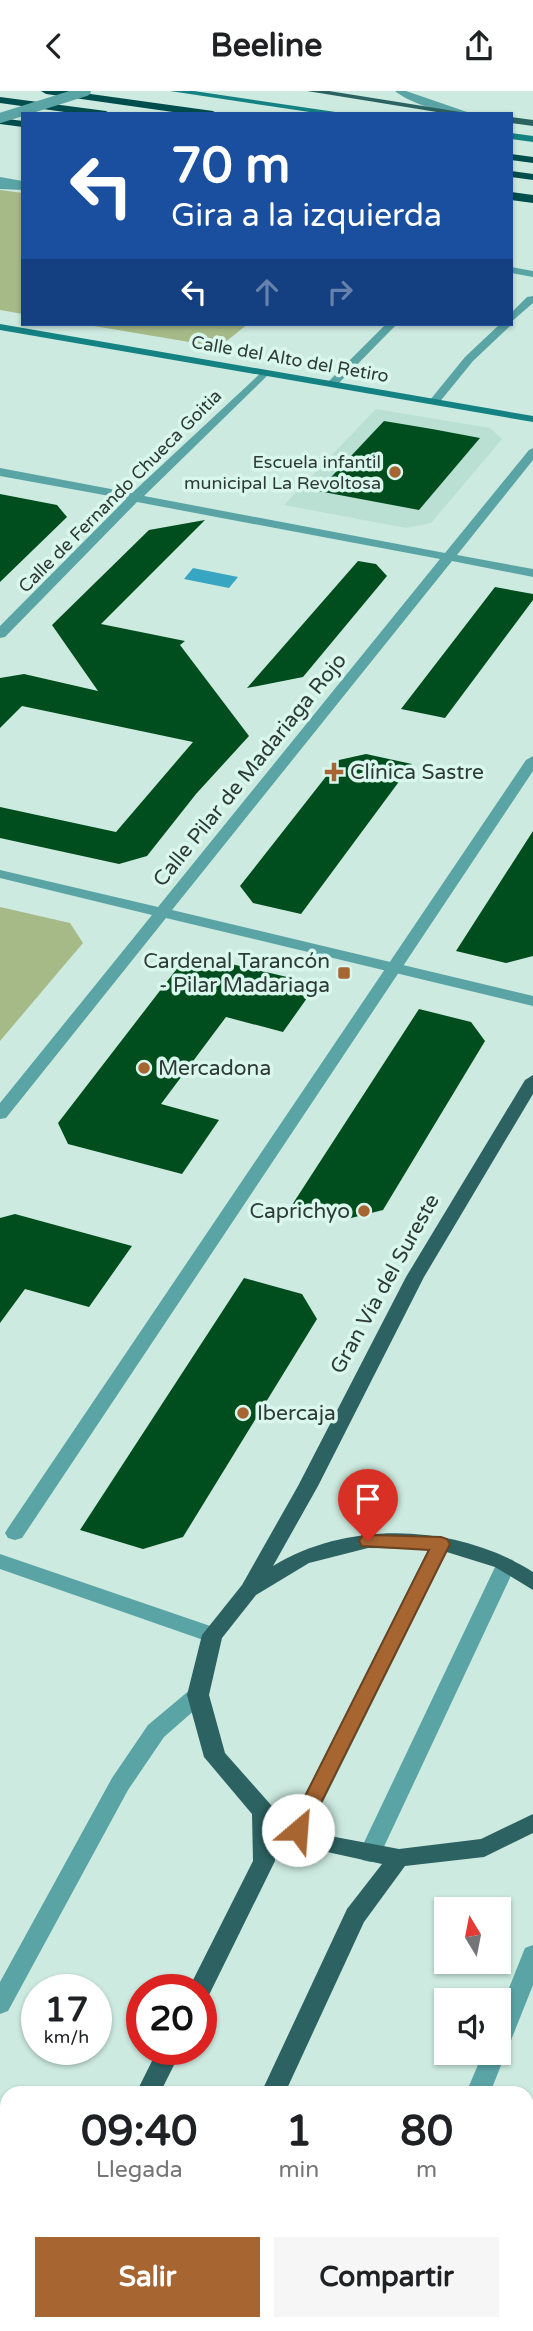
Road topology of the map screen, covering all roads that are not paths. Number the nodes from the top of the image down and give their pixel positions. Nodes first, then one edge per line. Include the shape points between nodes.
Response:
1 (46, 91) edge
2 (59, 91) edge
3 (86, 91) edge
4 (174, 91) edge
5 (311, 91) edge
6 (399, 91) edge
7 (0, 100) edge
8 (0, 109) edge
9 (21, 112) edge
10 (22, 112) edge
11 (91, 112) edge
12 (198, 112) edge
13 (330, 112) edge
14 (460, 112) edge
15 (463, 112) edge
16 (0, 119) edge
17 (513, 120) edge
18 (21, 124) edge
19 (533, 124) edge
20 (513, 136) edge
21 (533, 139) edge
22 (513, 157) edge
23 (533, 160) edge
24 (513, 174) edge
25 (533, 177) edge
26 (0, 180) edge
27 (21, 185) edge
28 (0, 186) edge
29 (21, 186) edge
30 (513, 196) edge
31 (533, 199) edge
32 (513, 270) edge
33 (533, 274) edge
34 (513, 296) edge
35 (532, 299) edge
36 (513, 317) edge
37 (390, 326) edge
38 (504, 326) edge
39 (0, 327) edge
40 (264, 373) junction
41 (332, 384) junction
42 (434, 402) junction
43 (533, 419) edge
44 (533, 452) edge
45 (0, 473) edge
46 (135, 498) junction
47 (448, 557) junction
48 (533, 573) edge
49 (0, 634) edge
50 (533, 760) edge
51 (0, 874) edge
52 (162, 914) junction
53 (393, 969) junction
54 (533, 1002) edge
55 (533, 1080) edge
56 (0, 1114) edge
57 (15, 1533) dead end
58 (441, 1544) junction
59 (0, 1561) edge
60 (506, 1565) junction
61 (533, 1581) edge
62 (249, 1590) junction
63 (212, 1635) junction
64 (198, 1695) junction
65 (263, 1811) junction
66 (533, 1823) edge
67 (298, 1830) junction
68 (370, 1853) junction
69 (399, 1858) junction
70 (533, 1955) edge
71 (208, 1974) edge
72 (0, 2004) edge
73 (511, 2012) edge
74 (162, 2065) edge
75 (490, 2065) edge
76 (152, 2086) edge
77 (276, 2086) edge
78 (481, 2086) edge

1 - 12 highway
2 - 8 street
3 - 10 street, bridge
4 - 13 main road
5 - 14 main road
6 - 15 street
7 - 11 highway
9 - 16 street, bridge
16 - 18 highway
17 - 19 main road
20 - 21 main road
22 - 23 highway
24 - 25 highway
26 - 27 street
28 - 29 street
30 - 31 highway
32 - 33 street
34 - 35 street
35 - 36 street
37 - 41 street
38 - 42 street
39 - 40 main road, Calle del Alto del Retiro
40 - 41 main road, Calle del Alto del Retiro
40 - 46 street, Calle de Fernando Chueca Goitia
41 - 42 main road, Calle del Alto del Retiro
42 - 43 main road, Calle del Alto del Retiro
44 - 47 street, Calle Pilar de Madariaga Rojo
45 - 46 street
46 - 47 street
46 - 49 street, Calle de Fernando Chueca Goitia
47 - 48 street
47 - 52 street, Calle Pilar de Madariaga Rojo
50 - 53 street
51 - 52 street
52 - 53 street
52 - 56 street, Calle Pilar de Madariaga Rojo
53 - 54 street
53 - 57 street
55 - 62 main road, Gran Vía del Sureste via 415,1277
58 - 60 main road
58 - 62 main road via 368,1541 303,1557
58 - 67 street
59 - 63 street
60 - 61 main road
60 - 68 street
62 - 63 main road
63 - 64 main road
64 - 65 main road via 215,1758
64 - 72 street via 156,1731 120,1784
65 - 67 main road
65 - 71 main road via 264,1861
66 - 69 main road via 484,1848
67 - 68 main road via 326,1844
68 - 69 main road
69 - 77 main road via 355,1916
70 - 73 street
74 - 76 main road
75 - 78 street

